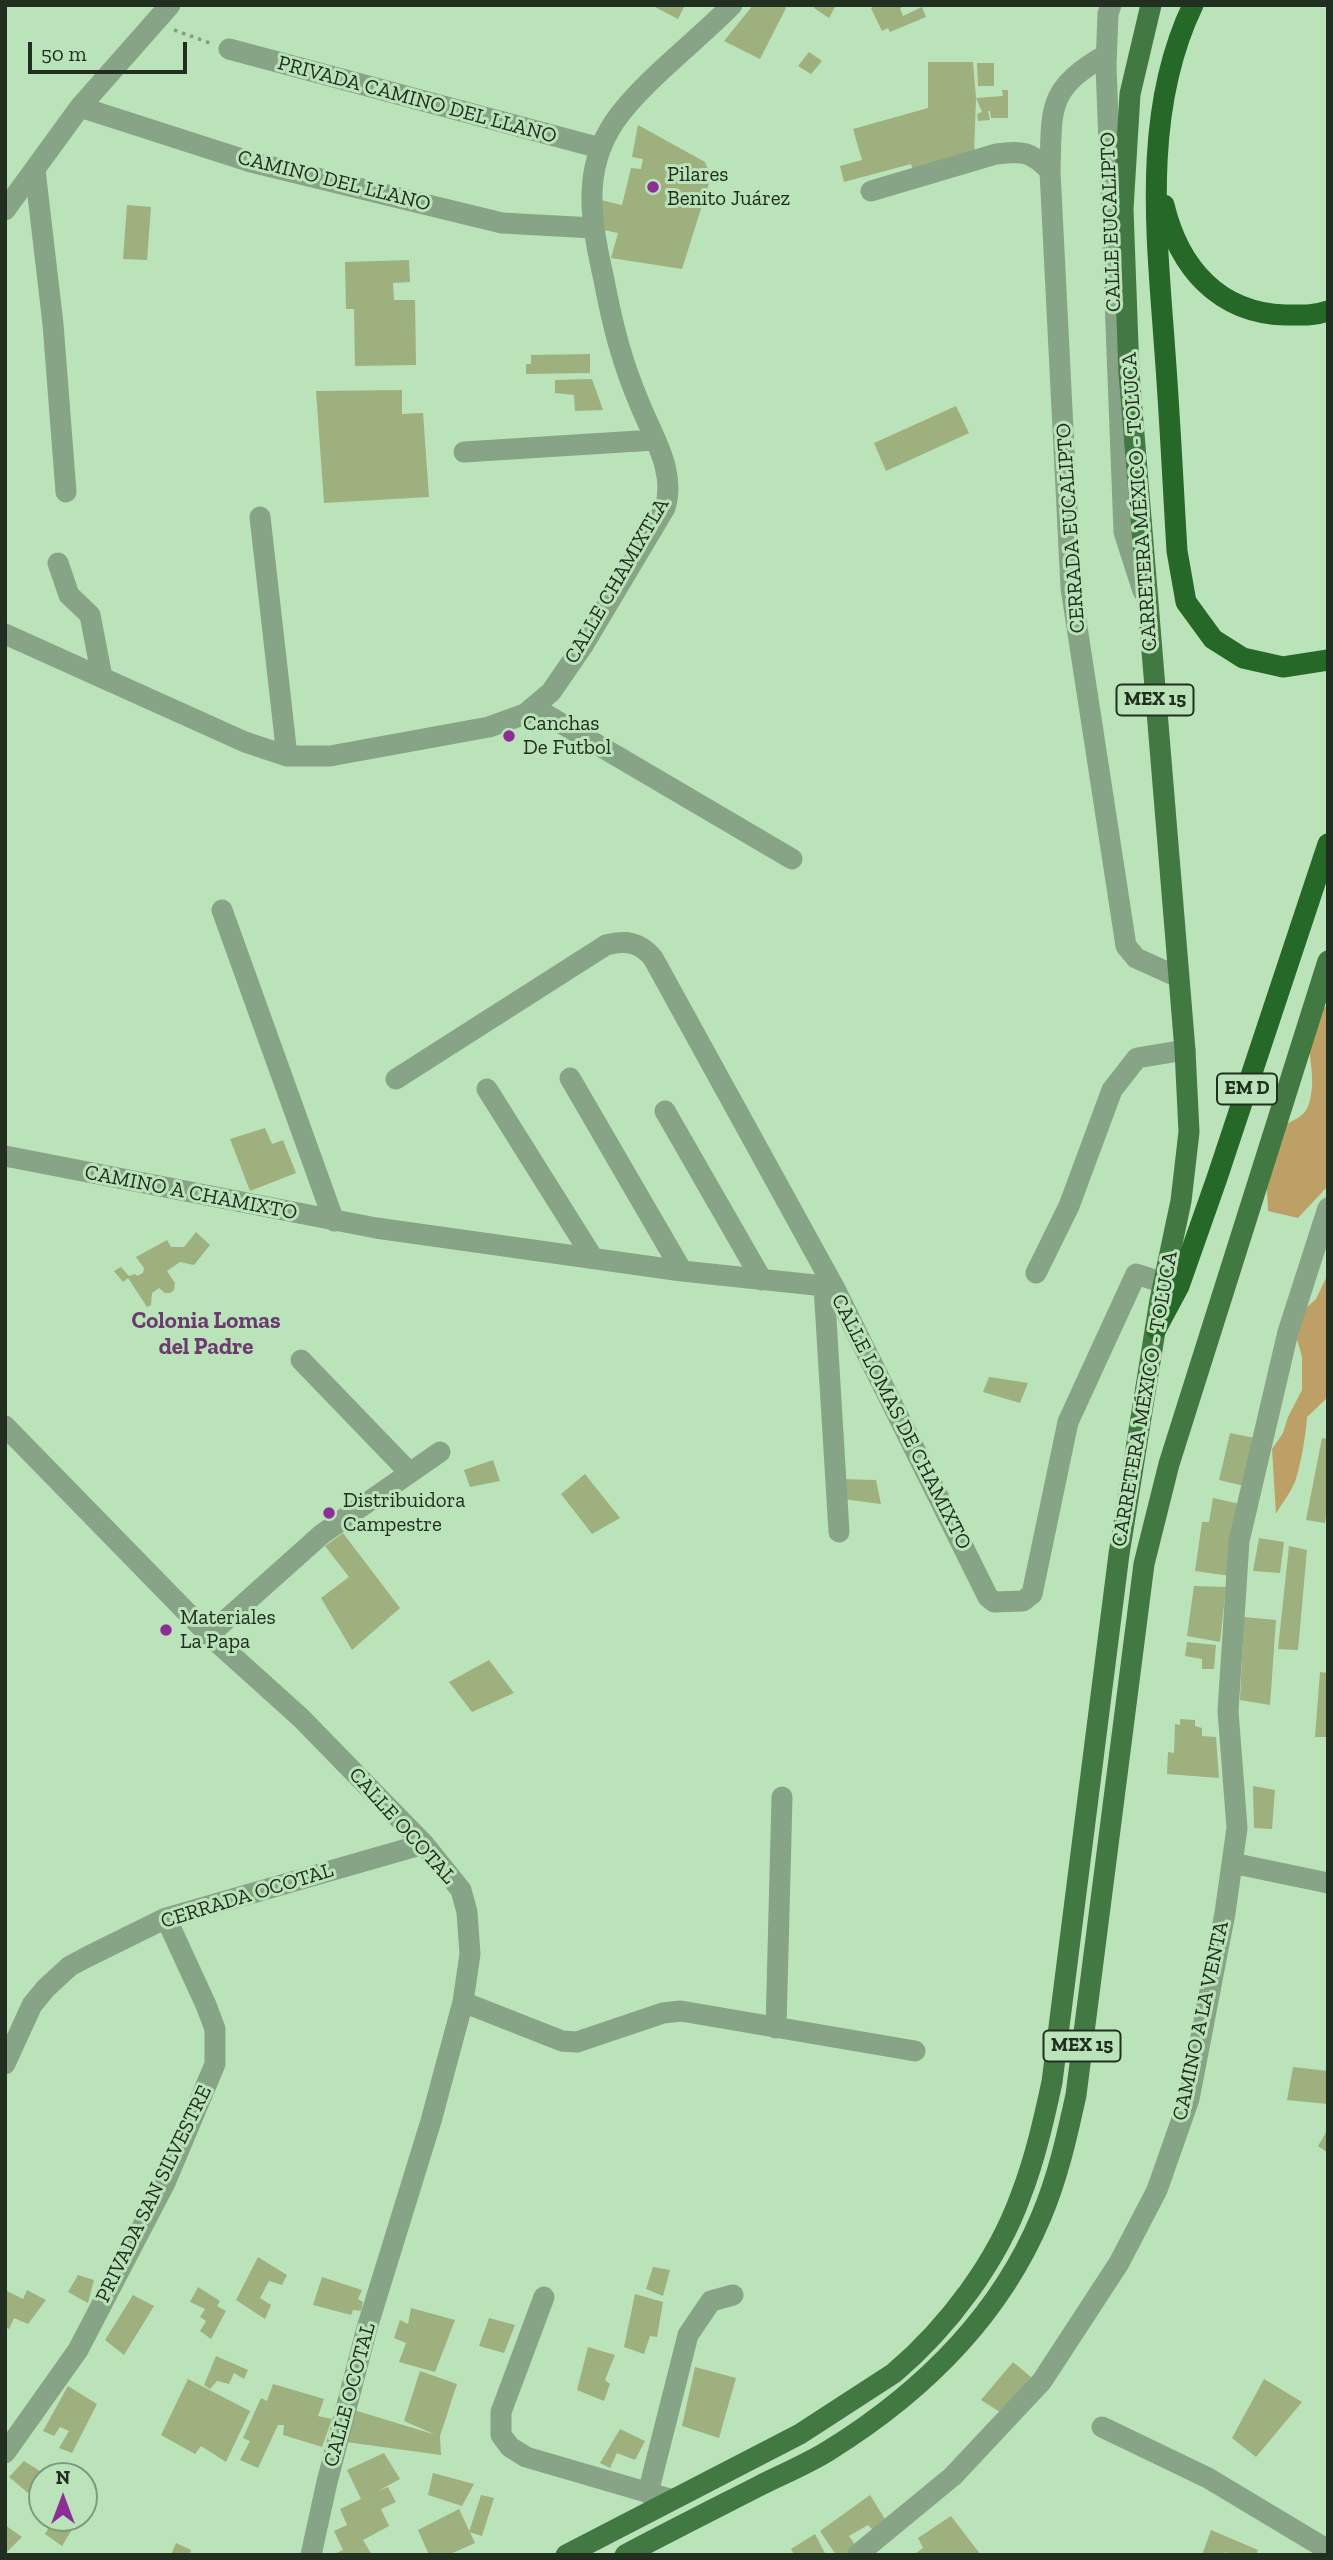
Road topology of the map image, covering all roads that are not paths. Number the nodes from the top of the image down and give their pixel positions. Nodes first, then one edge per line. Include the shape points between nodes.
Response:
1 (170, 5) edge
2 (732, 5) edge
3 (1111, 5) edge
4 (1151, 5) edge
5 (1193, 5) edge
6 (229, 49) road end
7 (1106, 55) junction
8 (80, 107) junction
9 (600, 148) junction
10 (35, 170) junction
11 (1050, 171) junction
12 (1157, 176) junction
13 (872, 191) dead end
14 (5, 210) edge
15 (593, 228) junction
16 (1328, 311) edge
17 (654, 440) junction
18 (464, 452) dead end
19 (66, 492) dead end
20 (260, 517) dead end
21 (58, 563) dead end
22 (1147, 603) junction
23 (5, 634) edge
24 (1328, 660) edge
25 (102, 677) junction
26 (535, 708) junction
27 (286, 756) junction
28 (1328, 844) edge
29 (792, 859) dead end
30 (222, 910) dead end
31 (1328, 961) edge
32 (1178, 977) junction
33 (1185, 1050) junction
34 (570, 1078) dead end
35 (396, 1079) dead end
36 (487, 1088) dead end
37 (665, 1111) dead end
38 (5, 1156) edge
39 (1328, 1208) edge
40 (334, 1221) junction
41 (376, 1228) joint
42 (593, 1258) junction
43 (682, 1272) junction
44 (1036, 1273) dead end
45 (762, 1280) junction
46 (1164, 1283) junction
47 (829, 1287) junction
48 (1156, 1329) junction
49 (301, 1360) dead end
50 (5, 1426) edge
51 (440, 1452) dead end
52 (409, 1472) junction
53 (839, 1532) dead end
54 (209, 1635) junction
55 (782, 1797) dead end
56 (424, 1844) junction
57 (1233, 1863) junction
58 (1328, 1883) edge
59 (166, 1918) junction
60 (463, 2001) junction
61 (776, 2028) junction
62 (915, 2050) dead end
63 (5, 2064) edge
64 (733, 2295) dead end
65 (544, 2297) dead end
66 (1102, 2427) dead end
67 (5, 2453) edge
68 (648, 2493) junction
69 (670, 2499) junction
70 (1328, 2550) edge
71 (311, 2555) edge
72 (566, 2555) edge
73 (625, 2555) edge
74 (857, 2555) edge

1 - 8 street
2 - 9 street, CALLE CHAMIXTLA via 623,111
3 - 7 street, CALLE EUCALIPTO
4 - 22 main road, CARRETERA MÉXICO - TOLUCA / MEX 15 via 1130,94 1123,209 1129,373
5 - 12 highway via 1163,94
6 - 9 street, PRIVADA CAMINO DEL LLANO
7 - 11 street, CERRADA EUCALIPTO via 1072,79 1057,97
7 - 22 street, CALLE EUCALIPTO via 1124,532
8 - 10 street
8 - 15 street, CAMINO DEL LLANO via 251,162 502,223
9 - 15 street, CALLE CHAMIXTLA via 592,183
10 - 14 street
10 - 19 street
11 - 13 street via 1027,152 996,154
11 - 32 street, CERRADA EUCALIPTO via 1071,588 1126,946 1136,958
12 - 16 highway via 1169,227 1189,266 1222,298 1265,314 1313,316
12 - 24 highway via 1155,208 1177,551 1186,602 1213,639 1243,659 1283,667
15 - 17 street, CALLE CHAMIXTLA via 623,367
17 - 18 street
17 - 26 street, CALLE CHAMIXTLA via 667,469 665,508 584,644
20 - 27 street
21 - 25 street via 69,595 90,615
22 - 32 main road, CARRETERA MÉXICO - TOLUCA / MEX 15
23 - 25 street
25 - 27 street
26 - 27 street via 476,730 330,756
26 - 29 street
28 - 48 highway, EM D via 1179,1286
30 - 40 street
31 - 73 main road, CARRETERA MÉXICO - TOLUCA / MEX 15 via 1169,1464 1144,1564 1076,2095 1064,2151 1042,2215 999,2295 967,2337 905,2396 827,2452
32 - 33 main road, CARRETERA MÉXICO - TOLUCA / MEX 15
33 - 44 street via 1138,1058 1112,1090 1069,1206
33 - 46 main road, CARRETERA MÉXICO - TOLUCA / MEX 15 via 1189,1132
34 - 43 street
35 - 47 street via 606,945 621,941 645,948
36 - 42 street
37 - 45 street
38 - 40 street, CAMINO A CHAMIXTO
39 - 57 street, CAMINO A LA VENTA via 1288,1332 1239,1541 1228,1711 1237,1807
40 - 41 street, CAMINO A CHAMIXTO
41 - 42 street, CALLE LOMAS DE CHAMIXTO
42 - 43 street, CALLE LOMAS DE CHAMIXTO
43 - 45 street, CALLE LOMAS DE CHAMIXTO
45 - 47 street, CALLE LOMAS DE CHAMIXTO
46 - 47 street, CALLE LOMAS DE CHAMIXTO via 1136,1274 1068,1422 1032,1594 1011,1603 988,1597
46 - 48 main road, CARRETERA MÉXICO - TOLUCA / MEX 15
47 - 53 street
48 - 69 main road, CARRETERA MÉXICO - TOLUCA / MEX 15 via 1105,1655 1052,2081 1022,2195 981,2272 953,2310 894,2373 800,2434
49 - 52 street
50 - 54 street, CALLE OCOTAL
51 - 52 street
52 - 54 street via 322,1534
54 - 56 street, CALLE OCOTAL via 301,1718
55 - 61 street
56 - 59 street, CERRADA OCOTAL
56 - 60 street, CALLE OCOTAL via 461,1891 467,1912 470,1954
57 - 58 street
57 - 74 street, CAMINO A LA VENTA via 1189,2099 1157,2190 1119,2263 1042,2381 953,2476
59 - 63 street, CERRADA OCOTAL via 70,1966 32,2005
59 - 67 street, PRIVADA SAN SILVESTRE via 215,2029 215,2064 165,2183 78,2350
60 - 61 street via 562,2041 577,2042 681,2011
60 - 71 street, CALLE OCOTAL via 367,2328
61 - 62 street
64 - 68 street via 711,2301 688,2335
65 - 68 street via 501,2412 501,2435 526,2457
66 - 70 street via 1208,2479
68 - 69 street
69 - 72 main road, CARRETERA MÉXICO - TOLUCA / MEX 15

